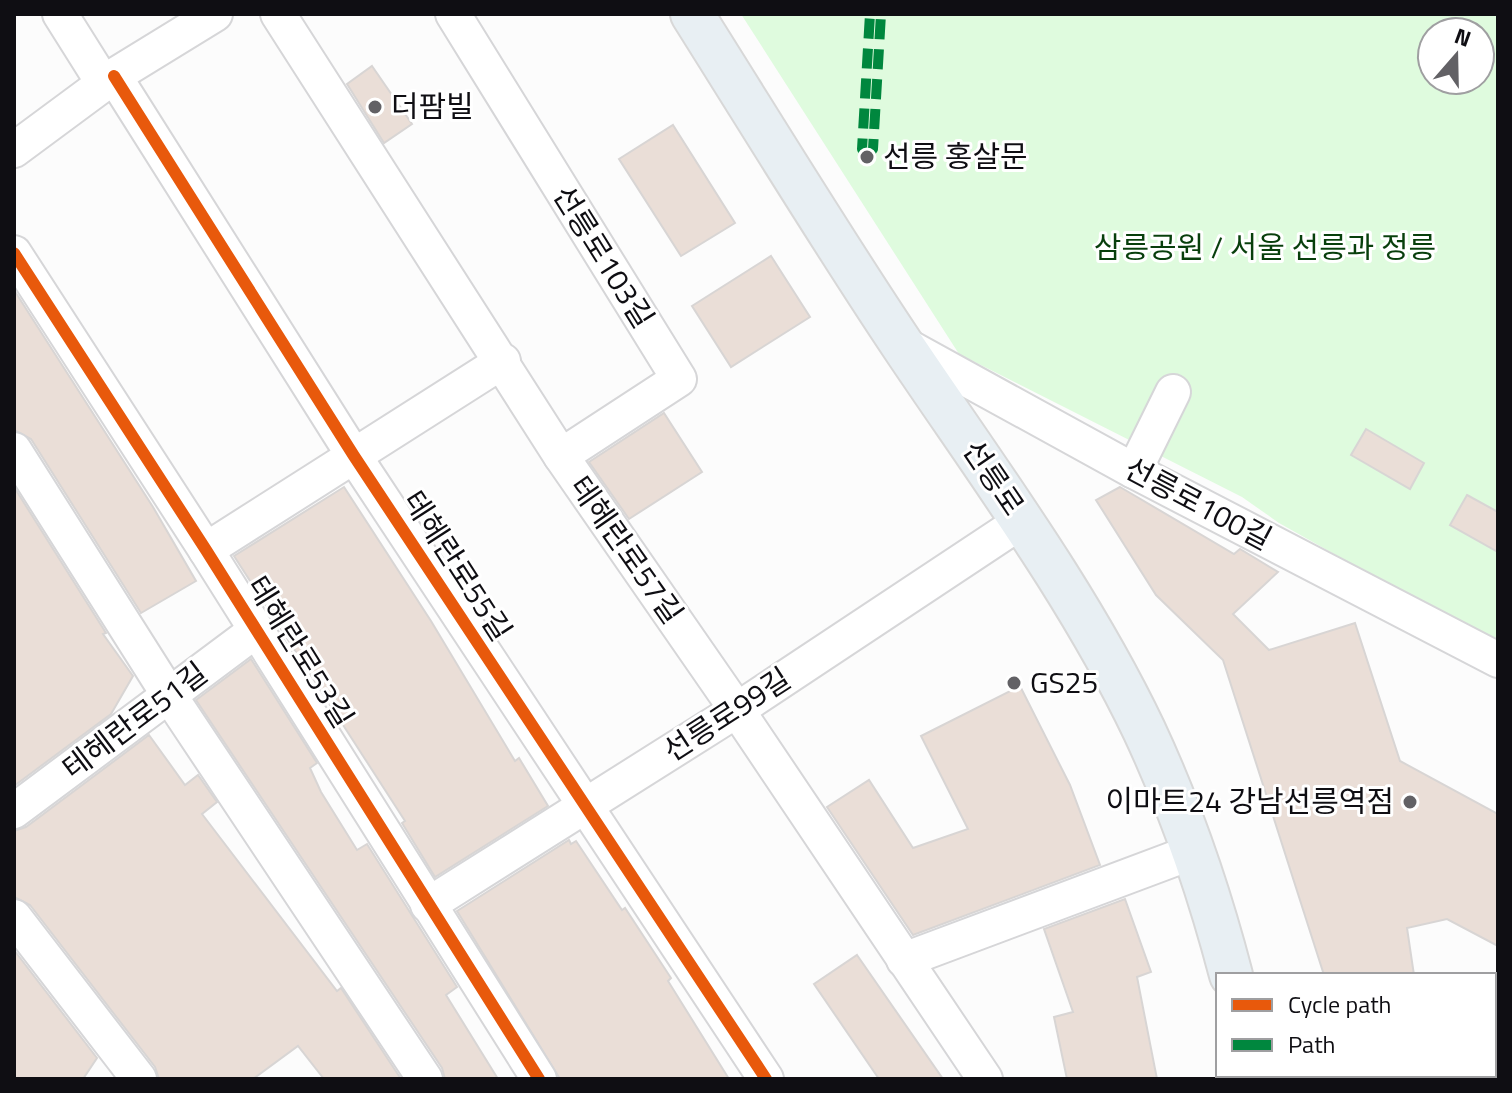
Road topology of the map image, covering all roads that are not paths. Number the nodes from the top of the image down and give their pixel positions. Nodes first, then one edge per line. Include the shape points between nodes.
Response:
1 (60, 14) edge
2 (215, 14) edge
3 (278, 14) edge
4 (453, 14) edge
5 (692, 14) edge
6 (109, 80) junction
7 (14, 150) edge
8 (14, 253) edge
9 (901, 343) junction
10 (503, 361) junction
11 (1173, 392) dead end
12 (14, 450) edge
13 (354, 456) junction
14 (561, 456) junction
15 (1134, 471) junction
16 (1022, 521) junction
17 (206, 550) junction
18 (255, 631) junction
19 (1498, 660) edge
20 (169, 695) junction
21 (737, 710) junction
22 (583, 806) junction
23 (14, 811) edge
24 (1195, 851) junction
25 (428, 905) junction
26 (14, 917) edge
27 (904, 960) junction
28 (1230, 973) edge
29 (130, 1076) edge
30 (425, 1079) edge
31 (539, 1079) edge
32 (766, 1079) edge
33 (985, 1079) edge

1 - 6 street
2 - 6 street
3 - 10 street, 테헤란로57길
4 - 14 street, 선릉로103길 via 679,379
5 - 9 main road, 선릉로
6 - 7 street
6 - 13 street, 테헤란로55길
8 - 17 street, 테헤란로53길
9 - 15 street, 선릉로100길
9 - 16 main road, 선릉로
10 - 13 street
10 - 14 street, 테헤란로57길
11 - 15 street
12 - 20 street
13 - 17 street
13 - 22 street, 테헤란로55길
14 - 21 street, 테헤란로57길
15 - 19 street, 선릉로100길
16 - 21 street, 선릉로99길
16 - 24 main road, 선릉로 via 1123,691
17 - 18 street, 테헤란로53길
18 - 20 street, 테헤란로51길
18 - 25 street, 테헤란로53길
20 - 23 street, 테헤란로51길
20 - 30 street
21 - 22 street, 선릉로99길
21 - 27 street, 테헤란로57길
22 - 25 street, 선릉로99길
22 - 32 street, 테헤란로55길
24 - 27 street
24 - 28 main road, 선릉로
25 - 31 street, 테헤란로53길
26 - 29 street
27 - 33 street, 테헤란로57길

